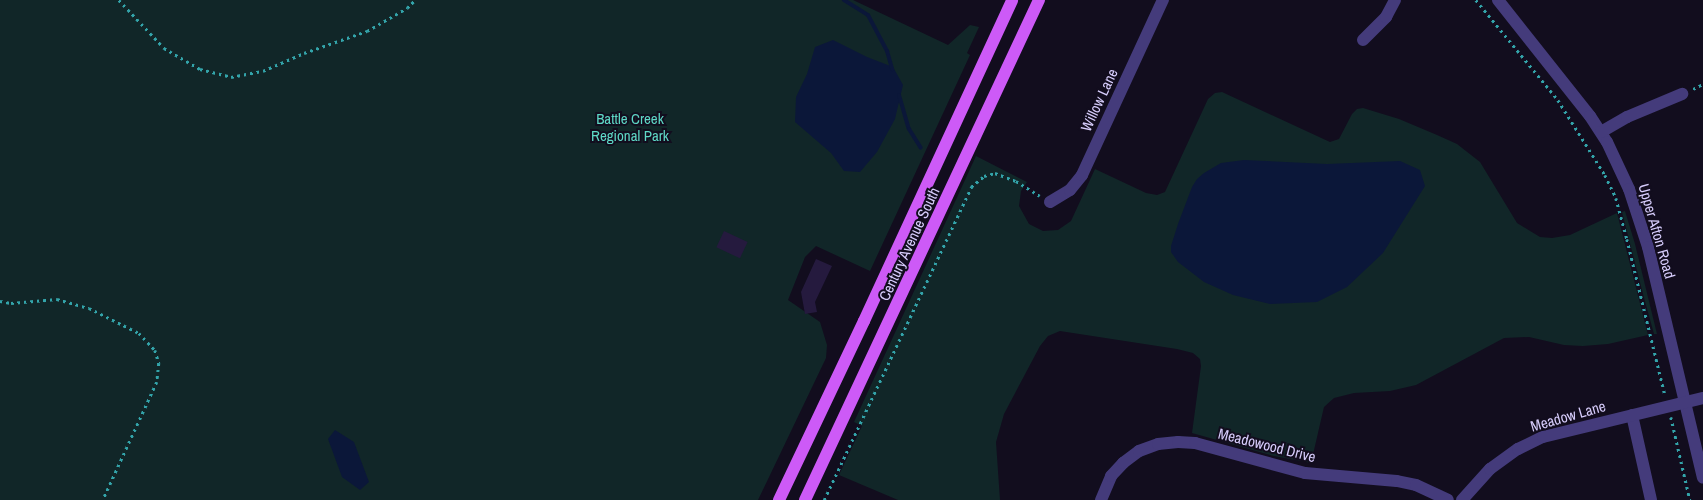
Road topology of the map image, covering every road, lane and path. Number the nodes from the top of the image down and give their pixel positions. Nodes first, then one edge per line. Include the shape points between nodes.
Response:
1 (119, 0) edge
2 (415, 0) edge
3 (1012, 0) edge
4 (1039, 0) edge
5 (1163, 0) edge
6 (1395, 0) edge
7 (1476, 0) edge
8 (1498, 0) edge
9 (1363, 40) dead end
10 (1682, 94) dead end
11 (1601, 132) junction
12 (1050, 202) joint
13 (0, 301) edge
14 (1703, 398) edge
15 (1685, 402) junction
16 (1668, 407) junction
17 (1632, 415) junction
18 (1703, 478) edge
19 (103, 500) edge
20 (779, 500) edge
21 (805, 500) edge
22 (824, 500) edge
23 (1101, 500) edge
24 (1448, 500) edge
25 (1462, 500) edge
26 (1651, 500) edge
27 (1690, 500) edge

1 - 2 path via 164,48 200,69 231,77 263,71 304,52 367,31
3 - 20 main road, Century Avenue South
4 - 21 main road, Century Avenue South
5 - 12 street, Willow Lane via 1082,175 1070,190
6 - 9 street via 1386,17
7 - 16 path via 1558,100 1616,198
8 - 11 street, Upper Afton Road
10 - 11 street via 1627,117
11 - 15 street, Upper Afton Road via 1627,184 1641,224
12 - 22 path via 1021,183 998,174 987,174 973,184
13 - 19 path via 57,299 81,306 139,333 155,350 159,363 157,382
14 - 15 street, Meadow Lane
15 - 16 street, Meadow Lane
15 - 18 street, Upper Afton Road
16 - 17 street, Meadow Lane
16 - 27 path
17 - 25 street, Meadow Lane via 1543,437 1518,449 1490,469
17 - 26 street
23 - 24 street, Meadowood Drive via 1111,476 1131,457 1158,444 1178,442 1195,443 1305,473 1416,486

